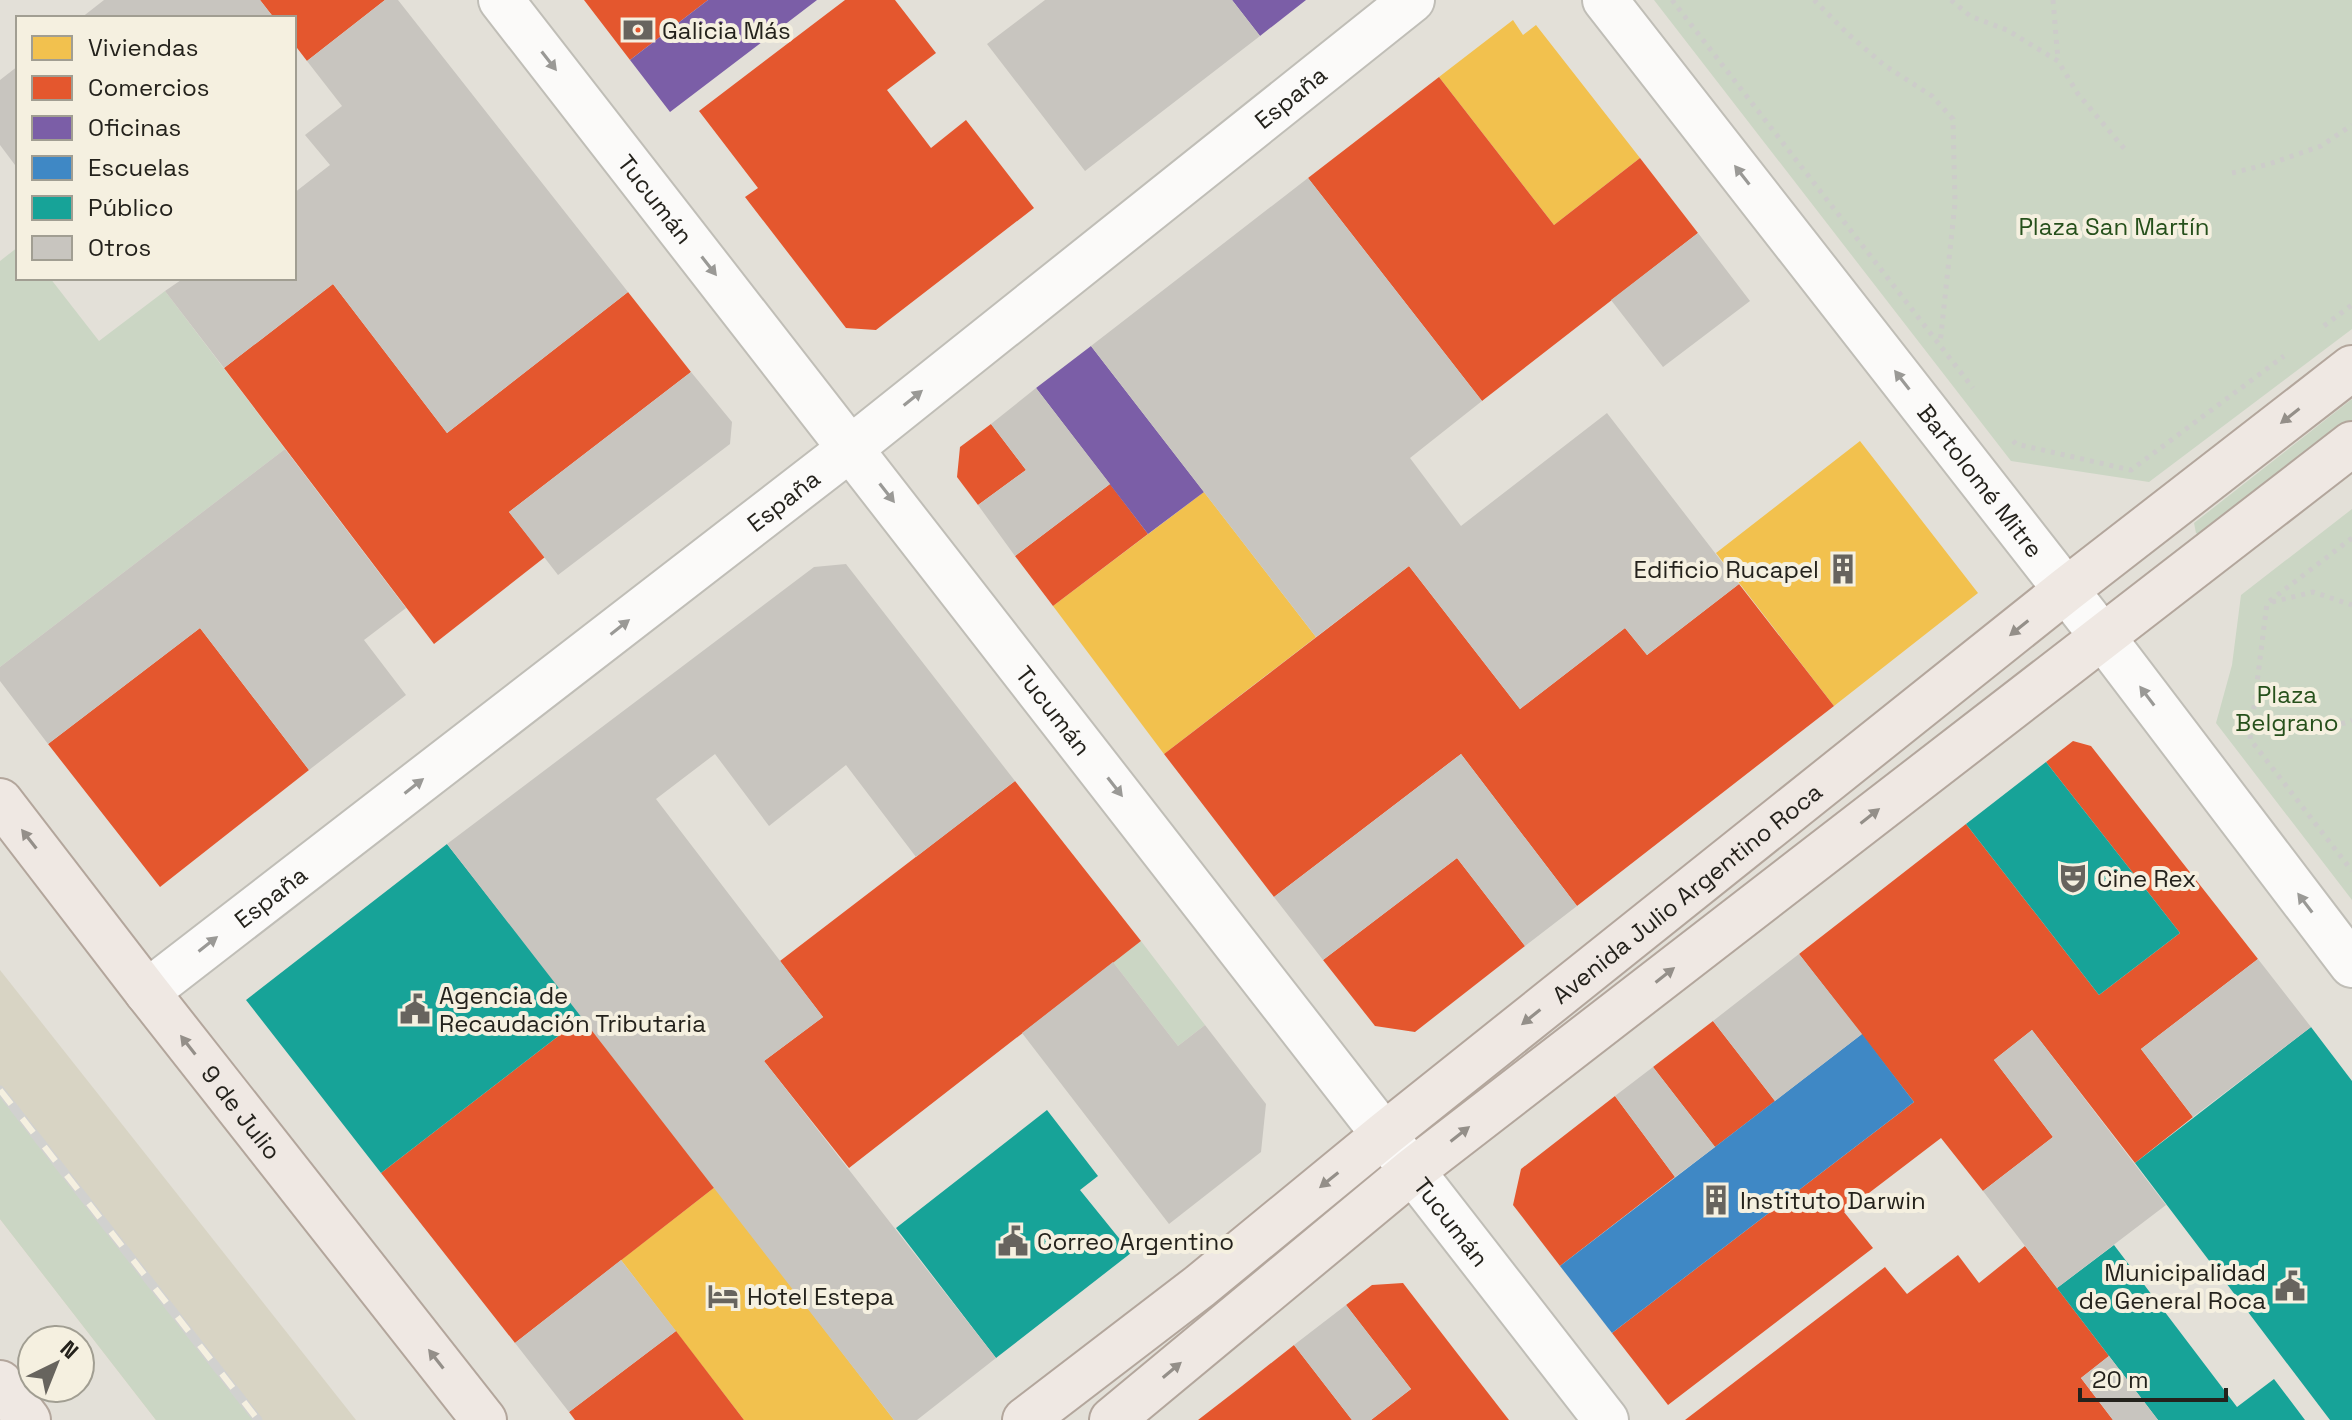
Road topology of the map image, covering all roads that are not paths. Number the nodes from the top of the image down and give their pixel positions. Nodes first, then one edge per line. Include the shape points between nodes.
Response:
1 (501, 0) edge
2 (1412, 0) edge
3 (1605, 0) edge
4 (2352, 368) edge
5 (2352, 444) edge
6 (851, 448) junction
7 (2066, 590) junction
8 (2102, 636) junction
9 (0, 801) edge
10 (2352, 965) edge
11 (147, 992) junction
12 (1385, 1134) junction
13 (1412, 1171) junction
14 (0, 1383) edge
15 (28, 1420) edge
16 (484, 1420) edge
17 (1025, 1420) edge
18 (1112, 1420) edge
19 (1606, 1420) edge

1 -> 6 street, Tucumán
6 -> 2 street, España
7 -> 3 street, Bartolomé Mitre
4 -> 7 main road, Avenida Julio Argentino Roca
5 - 8 main road, Avenida Julio Argentino Roca
11 -> 6 street, España
6 -> 12 street, Tucumán
7 - 8 street, Bartolomé Mitre
7 -> 12 main road, Avenida Julio Argentino Roca
10 -> 8 street, Bartolomé Mitre
13 -> 8 main road, Avenida Julio Argentino Roca
11 -> 9 main road, 9 de Julio
16 -> 11 main road, 9 de Julio
12 - 13 street, Tucumán
12 -> 17 main road, Avenida Julio Argentino Roca
18 -> 13 main road, Avenida Julio Argentino Roca
13 - 19 street, Tucumán
14 - 15 main road

